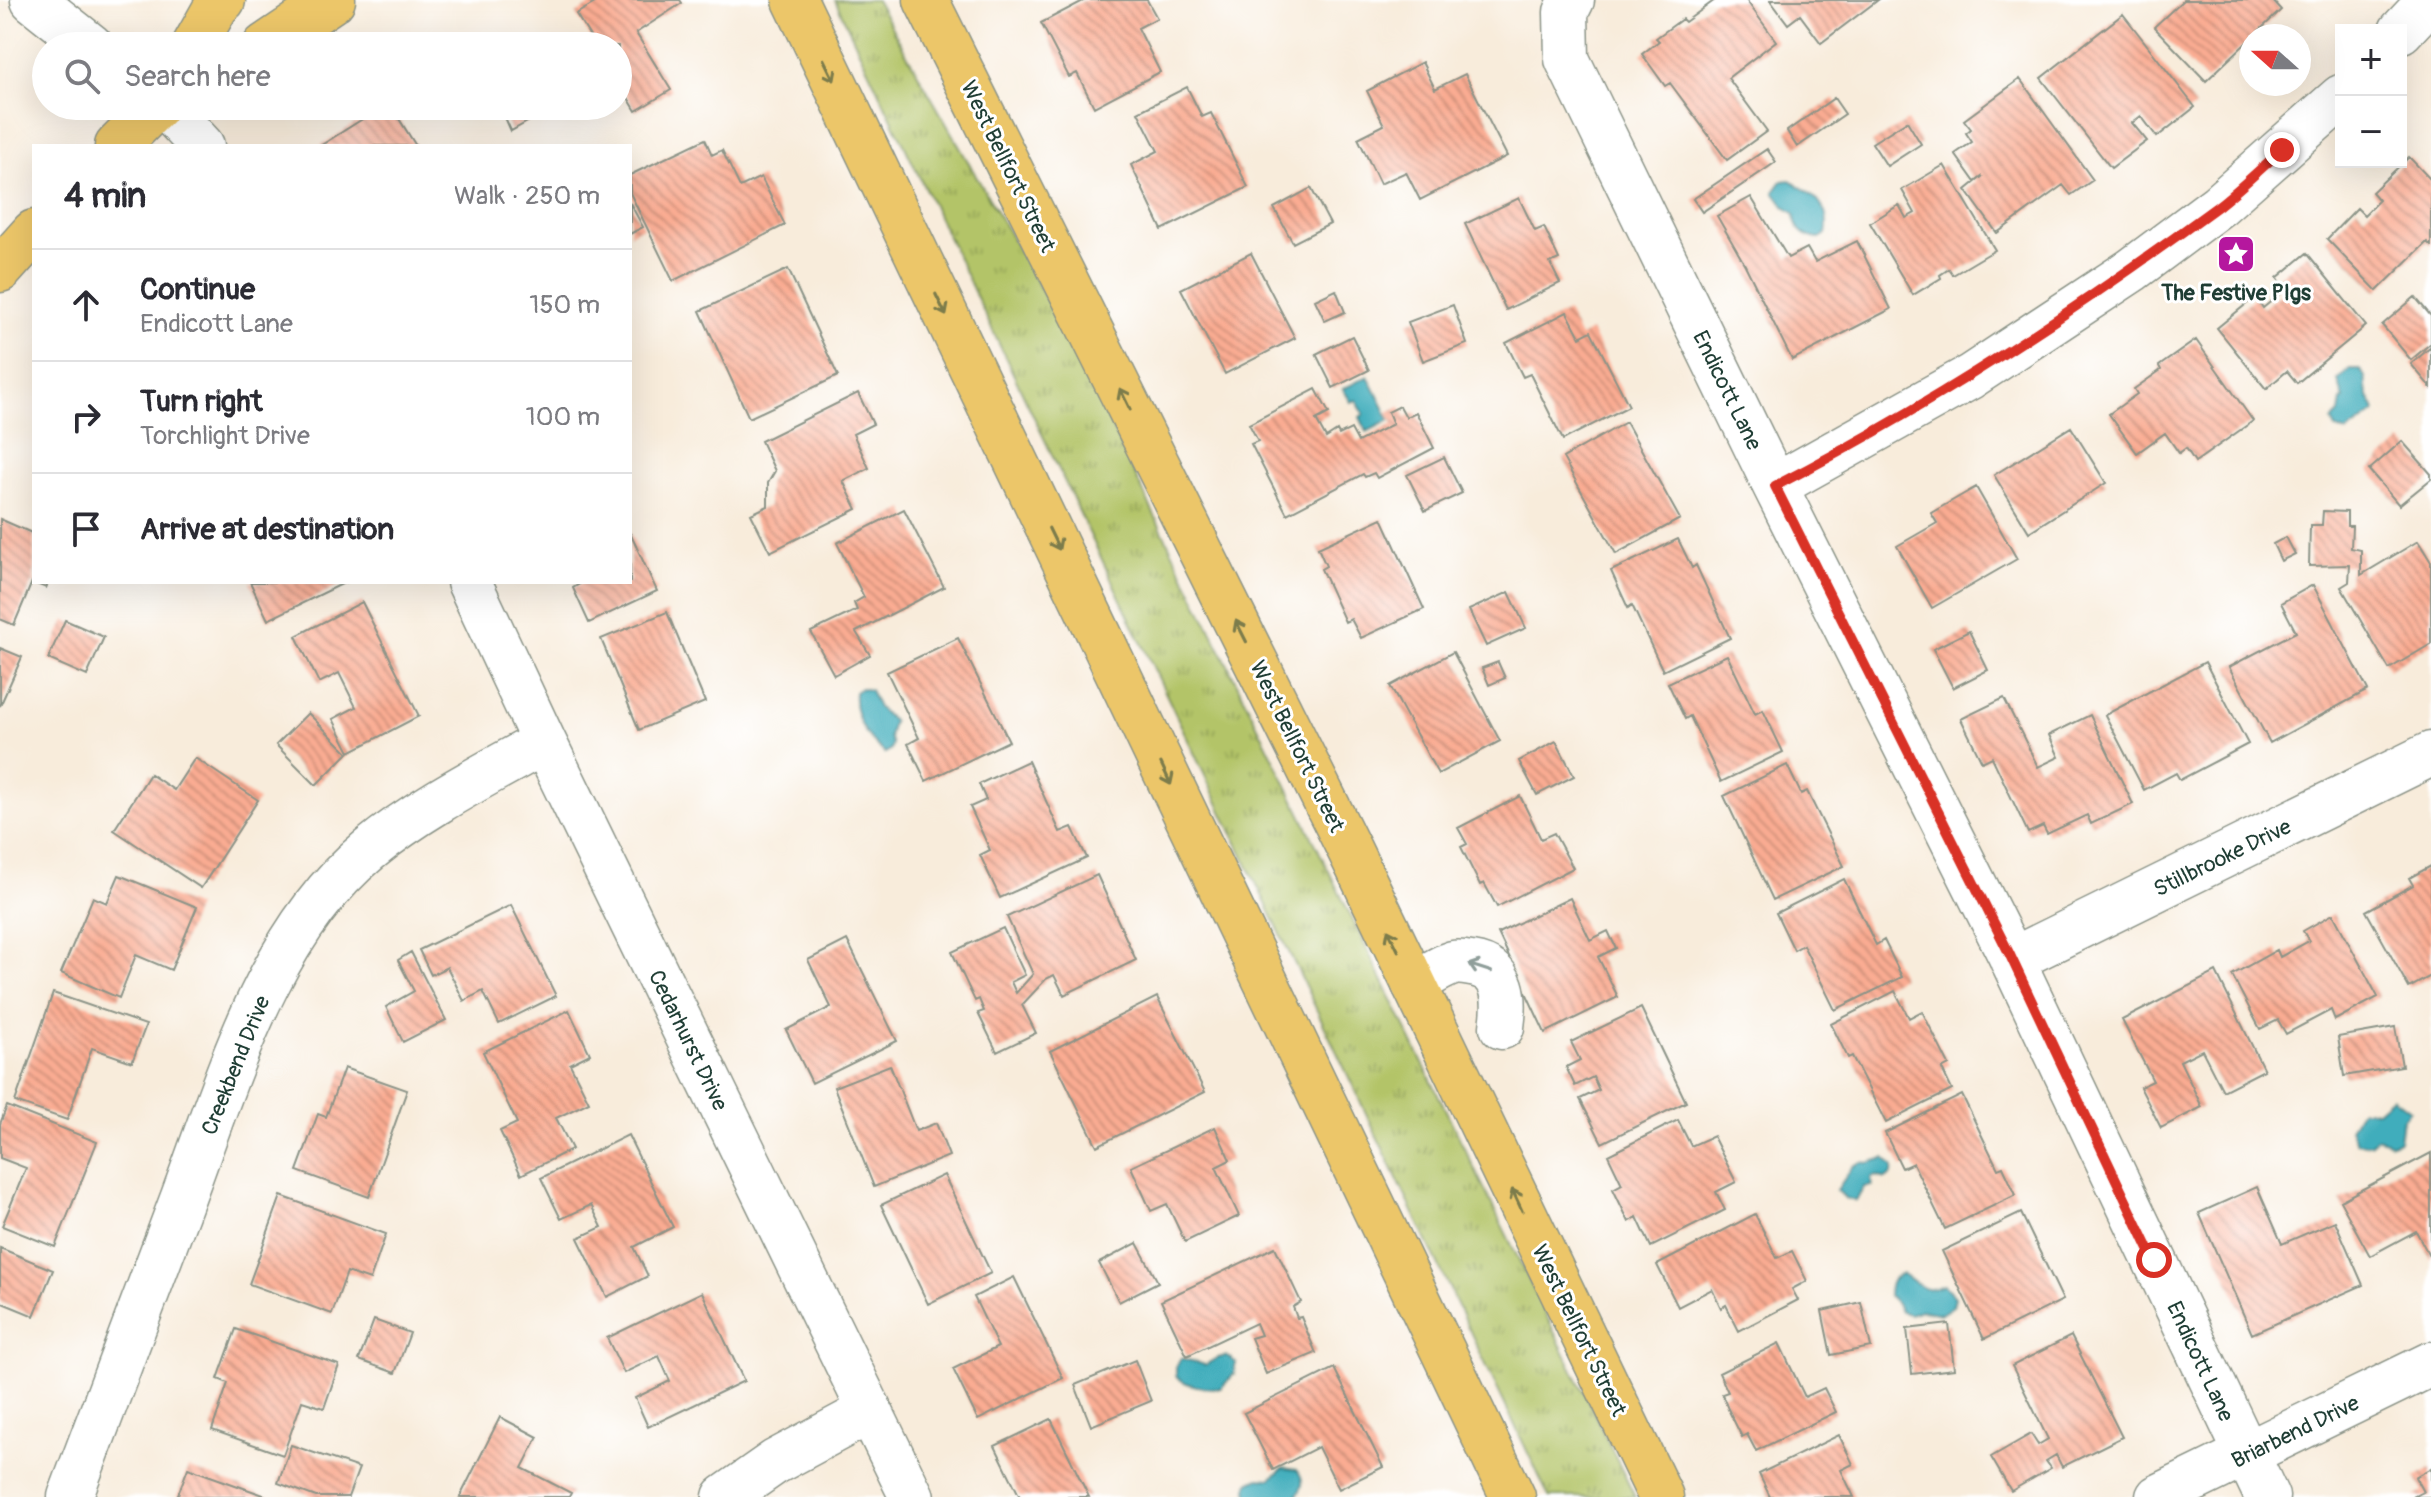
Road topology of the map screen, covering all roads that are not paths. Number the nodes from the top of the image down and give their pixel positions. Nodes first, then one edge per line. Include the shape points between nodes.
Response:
1 (33, 0) edge
2 (223, 0) edge
3 (333, 0) edge
4 (795, 0) edge
5 (926, 0) edge
6 (2430, 0) edge
7 (1569, 6) edge
8 (2407, 25) edge
9 (73, 32) edge
10 (203, 32) edge
11 (286, 32) edge
12 (2335, 102) edge
13 (143, 120) edge
14 (178, 120) edge
15 (119, 144) edge
16 (200, 144) edge
17 (32, 234) edge
18 (0, 270) edge
19 (1775, 486) junction
20 (470, 584) edge
21 (544, 742) junction
22 (2431, 754) edge
23 (2012, 960) junction
24 (1414, 984) junction
25 (1502, 1027) dead end
26 (2431, 1364) edge
27 (870, 1411) junction
28 (2247, 1454) junction
29 (70, 1497) edge
30 (725, 1497) edge
31 (912, 1497) edge
32 (1513, 1497) edge
33 (1661, 1497) edge
34 (2158, 1497) edge
35 (2267, 1497) edge

1 - 9 street
2 - 10 main road
3 - 11 main road
4 -> 32 main road
24 -> 5 main road, West Bellfort Street
6 - 8 street
7 - 19 street, Endicott Lane via 1567,59
12 - 19 street via 2219,205 2132,270 1971,376
13 - 15 main road
14 - 16 street
17 - 18 main road
19 - 23 street, Endicott Lane
20 - 21 street, Cedarhurst Drive
21 - 27 street, Cedarhurst Drive
21 - 29 street, Creekbend Drive via 419,814 368,850 329,890 284,952 244,1036
22 - 23 street, Stillbrooke Drive
23 - 28 street, Endicott Lane
25 -> 24 street via 1505,1002 1492,971 1454,962
33 -> 24 main road, West Bellfort Street
26 - 28 street, Briarbend Drive
27 - 30 street via 775,1462
27 - 31 street, Cedarhurst Drive
28 - 34 street, Briarbend Drive
28 - 35 street, Endicott Lane

